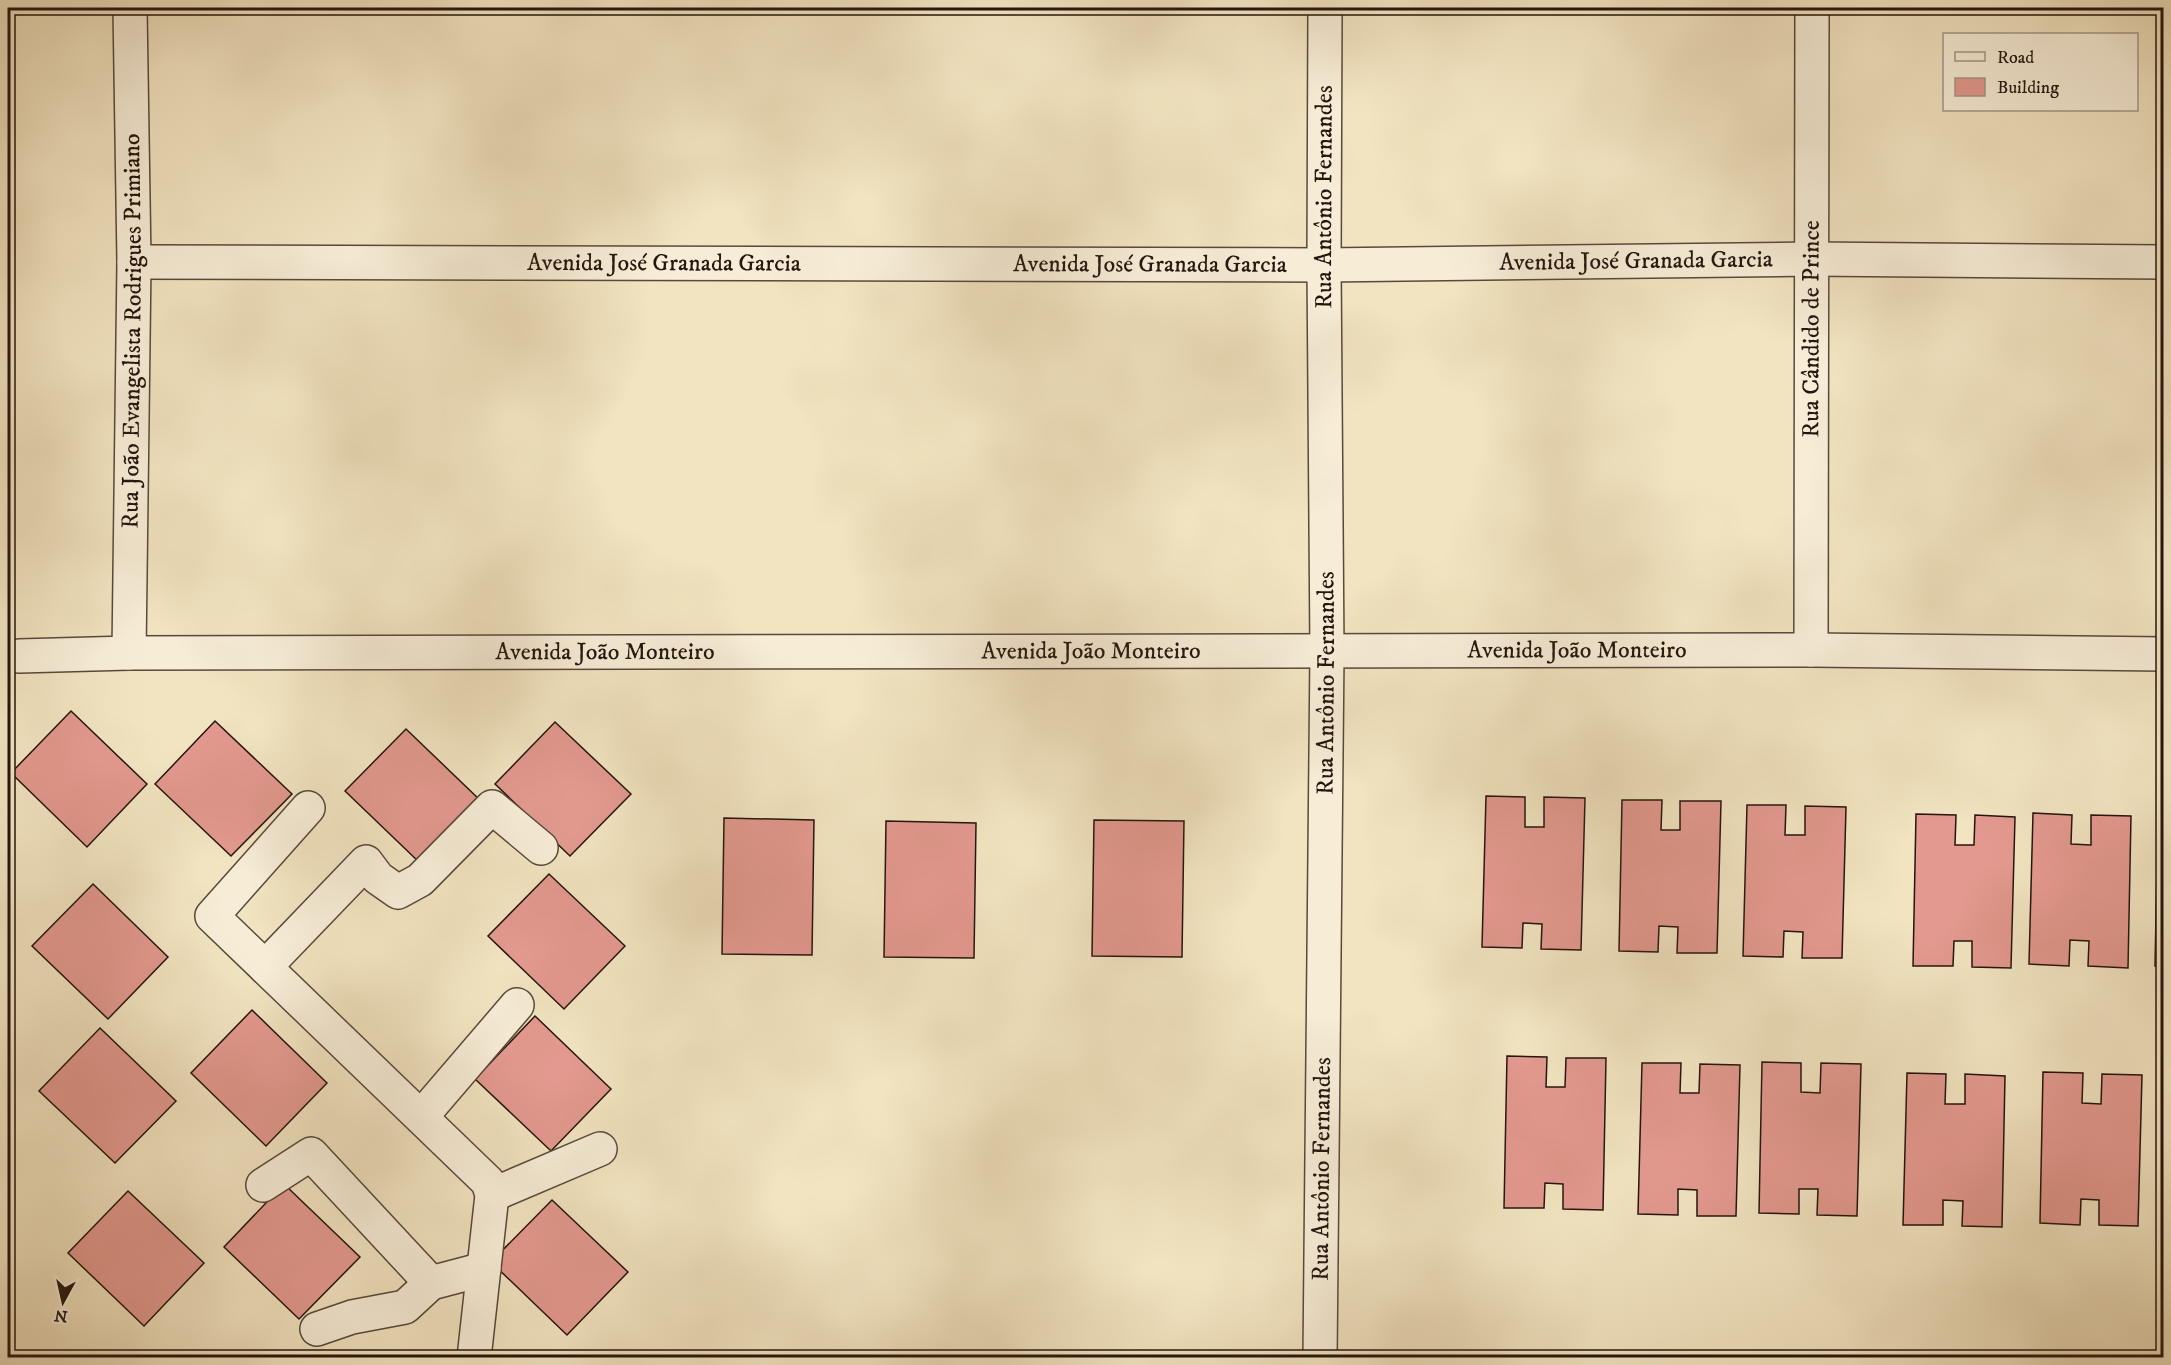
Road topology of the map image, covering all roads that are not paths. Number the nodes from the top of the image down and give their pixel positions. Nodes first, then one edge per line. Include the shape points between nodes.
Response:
1 (130, 8) edge
2 (1324, 8) edge
3 (1812, 8) edge
4 (1811, 259) junction
5 (134, 262) junction
6 (2163, 262) edge
7 (1324, 265) junction
8 (1811, 650) junction
9 (1327, 652) junction
10 (129, 653) junction
11 (2163, 654) edge
12 (19, 656) dead end
13 (308, 808) dead end
14 (541, 848) dead end
15 (265, 967) junction
16 (517, 1005) dead end
17 (421, 1117) junction
18 (600, 1149) dead end
19 (263, 1185) dead end
20 (492, 1195) junction
21 (484, 1269) junction
22 (431, 1283) junction
23 (317, 1329) dead end
24 (474, 1358) edge
25 (1320, 1358) edge

1 - 5 street, Rua João Evangelista Rodrigues Primiano
2 - 7 street, Rua Antônio Fernandes
3 - 4 street, Rua Cândido de Prince
4 - 6 street, Avenida José Granada Garcia
4 - 7 street, Avenida José Granada Garcia
4 - 8 street, Rua Cândido de Prince
5 - 7 street, Avenida José Granada Garcia
5 - 10 street, Rua João Evangelista Rodrigues Primiano
7 - 9 street, Rua Antônio Fernandes
8 - 9 street, Avenida João Monteiro
8 - 11 street, Avenida João Monteiro
9 - 10 street, Avenida João Monteiro
9 - 25 street, Rua Antônio Fernandes
10 - 12 street, Avenida João Monteiro
13 - 15 street via 212,916
14 - 15 street via 492,807 420,880 398,892 378,878 366,862
15 - 17 street
16 - 17 street
17 - 20 street via 488,1182
18 - 20 street
19 - 22 street via 311,1155
20 - 21 street
21 - 22 street
21 - 24 street
22 - 23 street via 405,1307 352,1317

